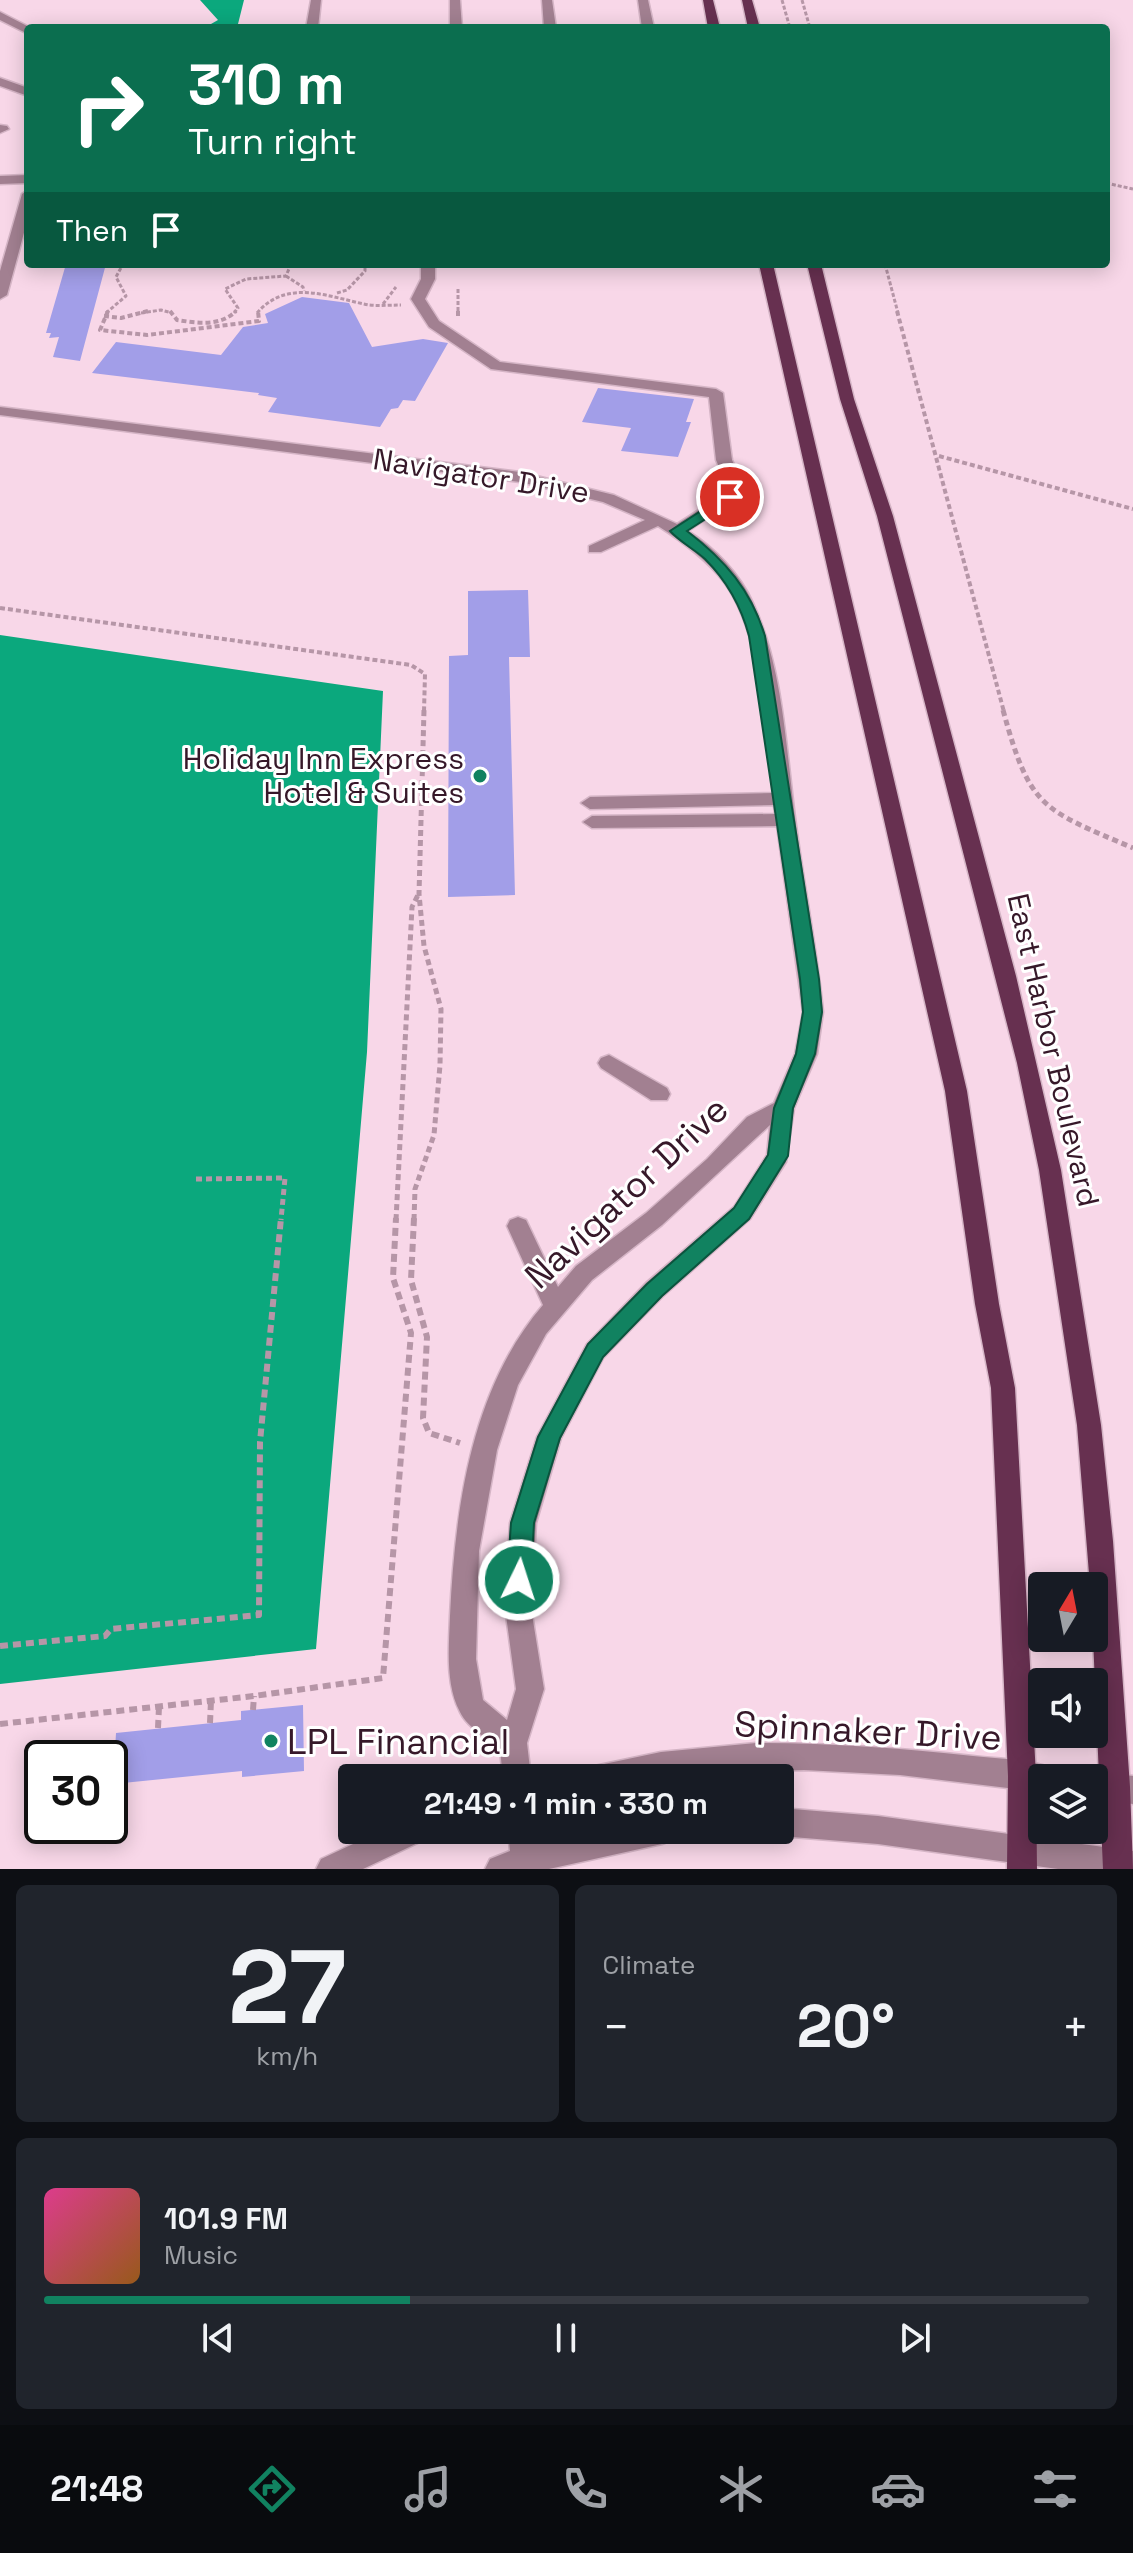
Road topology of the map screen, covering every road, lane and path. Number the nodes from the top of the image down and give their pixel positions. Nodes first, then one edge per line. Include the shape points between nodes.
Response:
1 (316, 0) edge
2 (455, 0) edge
3 (547, 0) edge
4 (643, 0) edge
5 (708, 0) edge
6 (747, 0) edge
7 (782, 0) edge
8 (802, 0) edge
9 (1, 18) edge
10 (313, 24) edge
11 (456, 24) edge
12 (550, 24) edge
13 (647, 24) edge
14 (713, 24) edge
15 (753, 24) edge
16 (789, 24) edge
17 (809, 24) edge
18 (24, 29) edge
19 (0, 82) edge
20 (24, 91) edge
21 (24, 179) edge
22 (0, 180) edge
23 (1110, 184) edge
24 (1133, 189) edge
25 (24, 208) edge
26 (121, 268) edge
27 (289, 268) edge
28 (365, 268) edge
29 (428, 268) edge
30 (767, 268) edge
31 (815, 268) edge
32 (886, 268) edge
33 (286, 276) junction
34 (403, 278) dead end
35 (458, 289) dead end
36 (304, 291) junction
37 (336, 294) junction
38 (0, 295) edge
39 (458, 304) junction
40 (382, 305) junction
41 (422, 305) junction
42 (157, 308) junction
43 (104, 316) junction
44 (152, 318) dead end
45 (458, 318) dead end
46 (0, 411) edge
47 (938, 456) junction
48 (1133, 509) edge
49 (658, 520) junction
50 (678, 531) junction
51 (595, 549) dead end
52 (0, 608) edge
53 (783, 799) junction
54 (785, 820) junction
55 (1133, 848) edge
56 (419, 894) junction
57 (609, 1063) dead end
58 (659, 1094) dead end
59 (783, 1108) junction
60 (196, 1179) dead end
61 (518, 1226) dead end
62 (556, 1307) junction
63 (484, 1450) junction
64 (0, 1646) edge
65 (254, 1696) junction
66 (211, 1701) junction
67 (159, 1707) junction
68 (253, 1710) dead end
69 (210, 1723) dead end
70 (0, 1724) edge
71 (158, 1728) dead end
72 (513, 1743) junction
73 (515, 1764) edge
74 (663, 1764) edge
75 (1031, 1764) edge
76 (1028, 1777) edge
77 (1114, 1787) edge
78 (1028, 1810) edge
79 (794, 1823) edge
80 (384, 1844) edge
81 (520, 1844) edge
82 (606, 1844) edge
83 (1022, 1859) edge
84 (517, 1866) edge
85 (1123, 1866) edge
86 (331, 1869) edge

1 - 10 street
2 - 11 street
3 - 12 street
4 - 13 street
5 - 14 main road
6 - 15 main road
7 - 16 path
8 - 17 path
9 - 18 street
19 - 20 street
21 - 22 street
23 - 24 path
25 - 38 street
26 - 43 path via 116,277 126,296
27 - 33 path
28 - 37 path via 358,280
29 - 41 street via 418,299
30 - 75 main road via 956,1091 1003,1388
31 - 77 main road, East Harbor Boulevard via 1006,976 1050,1170 1090,1440
32 - 47 path
33 - 36 path
33 - 42 path via 229,285 225,289 238,308 215,322 177,320 170,311
34 - 40 path
35 - 39 path
36 - 37 path
36 - 43 path via 265,304 257,312 259,321 147,335 100,330
37 - 40 path
39 - 41 path
39 - 45 path
40 - 41 path
41 - 50 street via 434,324 496,366 716,393 724,460 732,478 730,497
42 - 43 path via 126,319
42 - 44 path
46 - 49 street, Navigator Drive via 551,482 613,499
47 - 48 path
47 - 55 path via 1016,758 1036,796 1057,815
49 - 50 street, Navigator Drive
49 - 51 street
50 - 53 street, Navigator Drive via 726,574 750,612
52 - 56 path via 421,669 425,674
53 - 54 street, Navigator Drive
53 - 54 street via 591,813
54 - 59 street, Navigator Drive via 813,1012 806,1054
56 - 63 path via 424,946 441,1009 434,1135 415,1189 411,1280 427,1337 423,1418 429,1433
56 - 65 path via 412,907 393,1278 411,1333 383,1678
57 - 58 street
59 - 62 street, Navigator Drive via 755,1123 654,1219 584,1273
59 - 72 street, Navigator Drive via 778,1156 742,1213 654,1290 595,1351 549,1437 523,1523 518,1608 530,1689
60 - 64 path via 285,1178 260,1442 259,1615
61 - 62 street
62 - 63 street, Navigator Drive via 538,1327 506,1383
63 - 72 street, Navigator Drive via 466,1551 462,1659 471,1707
65 - 66 path
65 - 68 path
66 - 67 path
66 - 69 path
67 - 70 path
67 - 71 path
72 - 73 street, Navigator Drive
74 - 76 street, Spinnaker Drive via 771,1757 879,1761
77 - 85 main road, East Harbor Boulevard
78 - 83 main road
79 - 83 street via 878,1830
80 - 86 street
81 - 84 street
82 - 84 street
83 - 85 street

